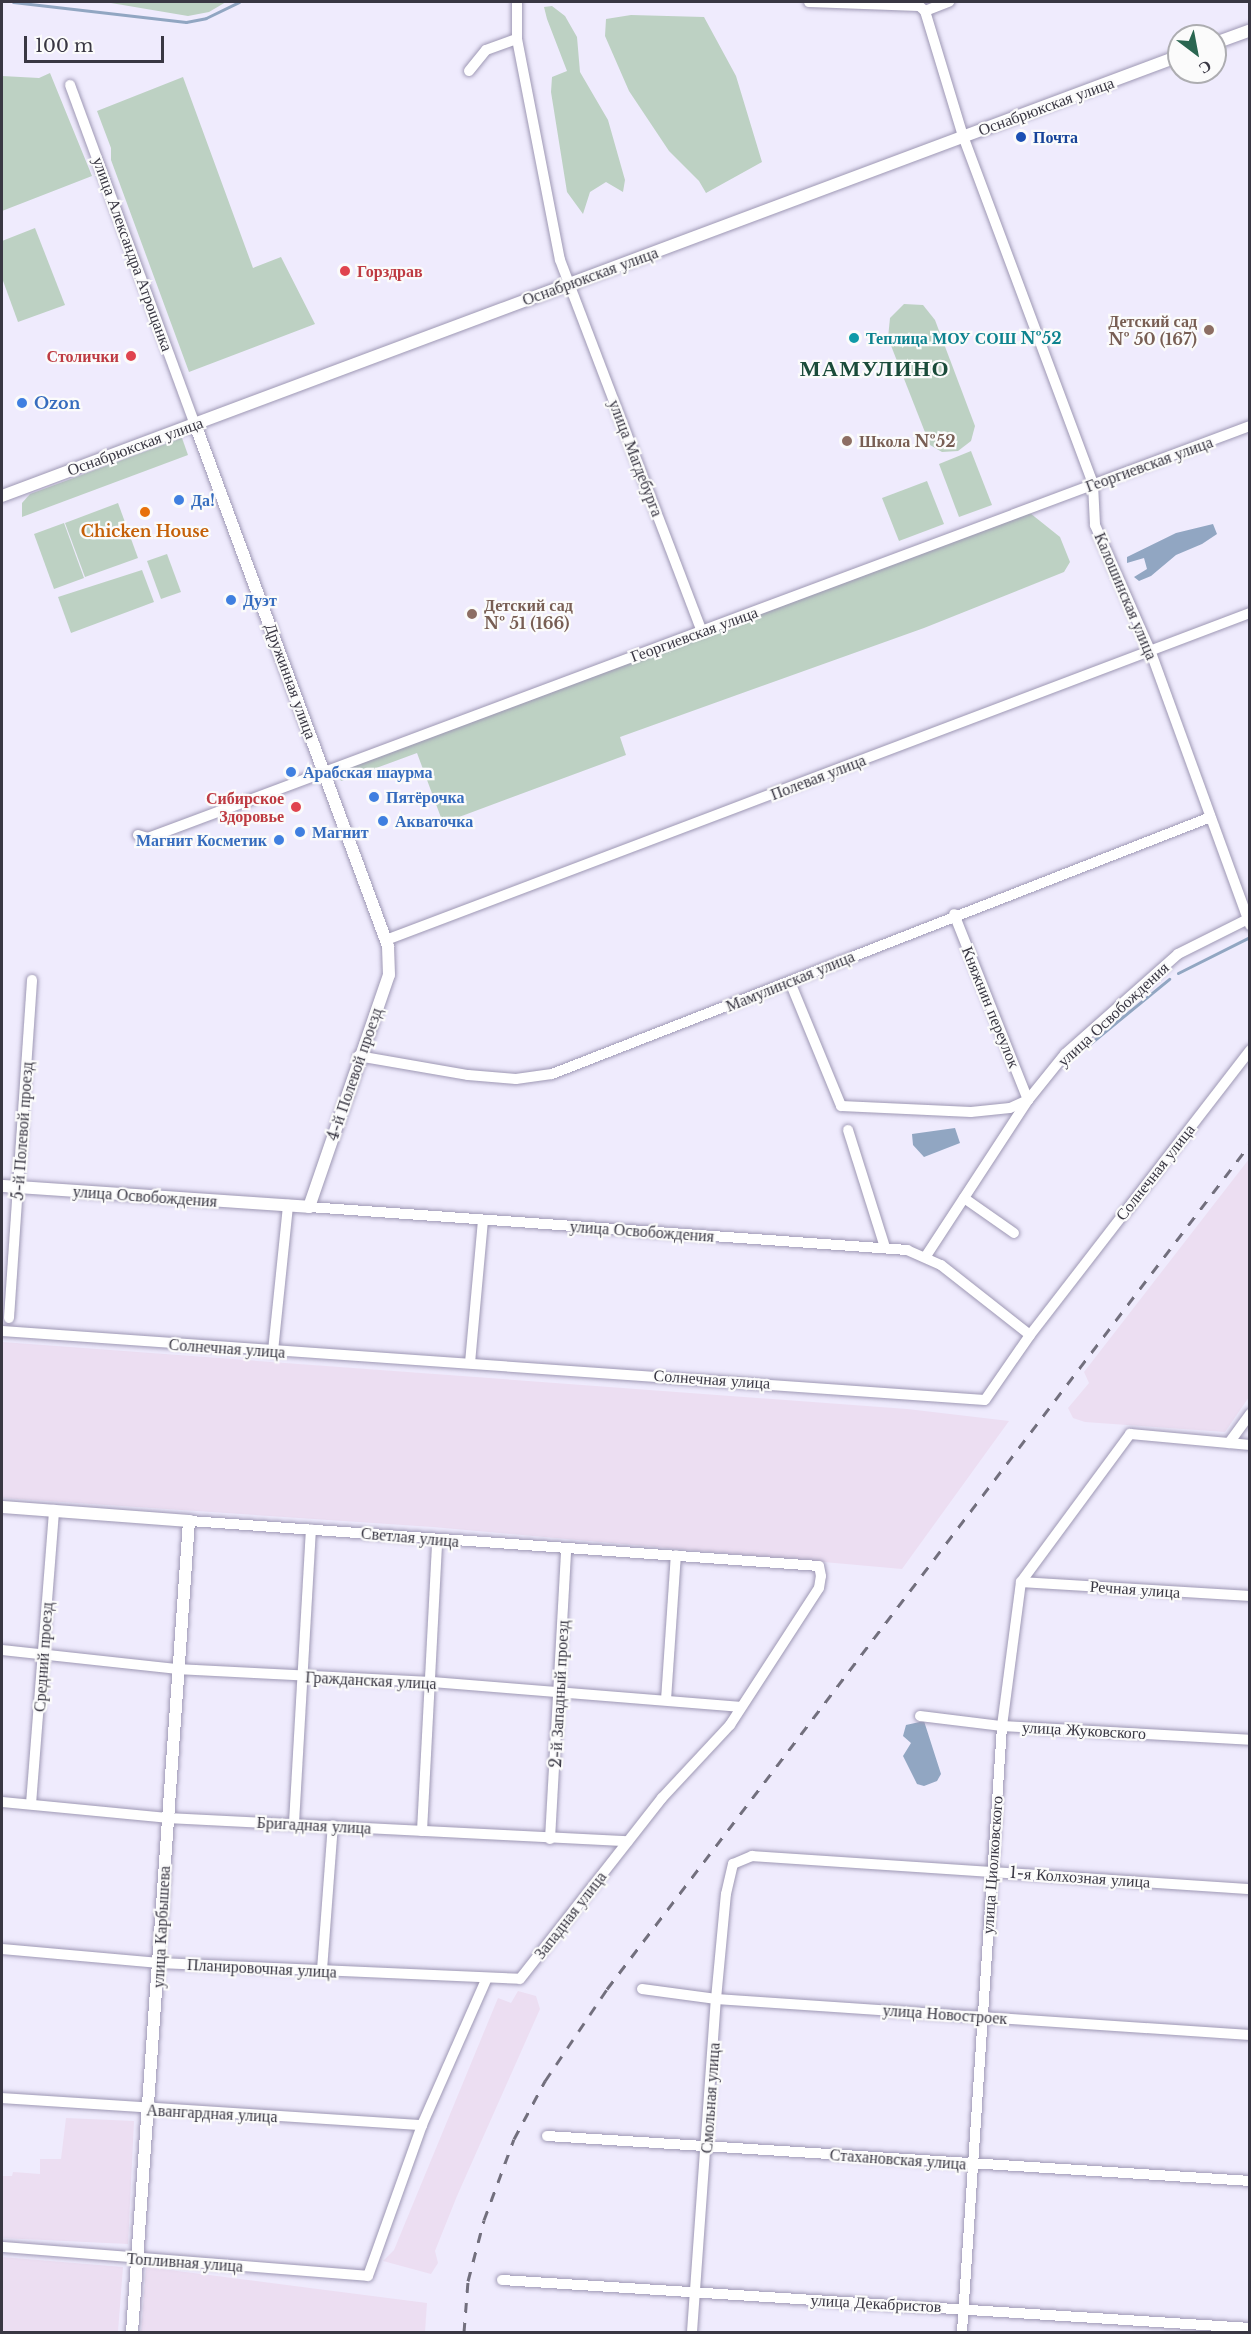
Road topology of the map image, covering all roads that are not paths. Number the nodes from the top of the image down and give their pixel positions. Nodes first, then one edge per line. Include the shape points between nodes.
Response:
1 (517, 2) edge
2 (809, 2) edge
3 (949, 2) edge
4 (920, 6) edge
5 (1250, 30) edge
6 (517, 39) junction
7 (1227, 39) edge
8 (1167, 60) edge
9 (469, 70) dead end
10 (70, 85) dead end
11 (963, 136) junction
12 (568, 285) junction
13 (195, 424) junction
14 (1250, 426) edge
15 (1093, 484) junction
16 (2, 496) edge
17 (1250, 613) edge
18 (702, 632) junction
19 (1150, 650) junction
20 (324, 772) junction
21 (1211, 818) junction
22 (138, 835) dead end
23 (954, 914) junction
24 (1248, 922) edge
25 (386, 940) junction
26 (32, 980) dead end
27 (790, 982) junction
28 (1250, 1050) edge
29 (358, 1056) junction
30 (1028, 1101) junction
31 (848, 1130) dead end
32 (2, 1186) edge
33 (18, 1187) junction
34 (964, 1198) junction
35 (288, 1205) junction
36 (309, 1207) junction
37 (483, 1221) junction
38 (1014, 1233) dead end
39 (885, 1247) junction
40 (926, 1256) junction
41 (9, 1318) dead end
42 (2, 1331) edge
43 (1030, 1335) junction
44 (273, 1351) junction
45 (470, 1363) junction
46 (1250, 1414) edge
47 (1229, 1443) junction
48 (1250, 1445) edge
49 (2, 1507) edge
50 (54, 1510) junction
51 (189, 1521) junction
52 (311, 1529) junction
53 (437, 1540) junction
54 (566, 1549) junction
55 (676, 1555) junction
56 (819, 1566) joint
57 (1021, 1582) junction
58 (1250, 1596) edge
59 (2, 1650) edge
60 (43, 1654) junction
61 (176, 1669) junction
62 (303, 1677) junction
63 (431, 1682) junction
64 (560, 1693) junction
65 (666, 1700) junction
66 (740, 1707) junction
67 (920, 1716) dead end
68 (1002, 1726) junction
69 (1250, 1740) edge
70 (2, 1802) edge
71 (32, 1804) junction
72 (167, 1818) junction
73 (294, 1823) junction
74 (333, 1825) junction
75 (422, 1831) junction
76 (550, 1839) junction
77 (627, 1841) junction
78 (733, 1864) joint
79 (992, 1870) junction
80 (1250, 1889) edge
81 (2, 1949) edge
82 (159, 1963) junction
83 (322, 1970) junction
84 (486, 1980) junction
85 (642, 1989) dead end
86 (716, 1999) junction
87 (982, 2016) junction
88 (1250, 2035) edge
89 (2, 2098) edge
90 (148, 2109) junction
91 (422, 2125) junction
92 (547, 2136) dead end
93 (707, 2147) junction
94 (973, 2164) junction
95 (1250, 2181) edge
96 (2, 2247) edge
97 (138, 2258) junction
98 (502, 2280) dead end
99 (695, 2292) junction
100 (963, 2308) junction
101 (1250, 2328) edge
102 (132, 2332) edge
103 (692, 2332) edge
104 (962, 2332) edge

1 - 6 street, улица Магдебурга
2 - 4 street
3 - 4 street
4 - 11 street, Калошинская улица
5 - 7 street
6 - 9 street via 486,50
6 - 12 street, улица Магдебурга
8 - 11 street, Оснабрюкская улица
10 - 13 street, улица Александра Атрощанка
11 - 12 street, Оснабрюкская улица
11 - 15 street, Калошинская улица
12 - 13 street, Оснабрюкская улица
12 - 18 street, улица Магдебурга
13 - 16 street, Оснабрюкская улица
13 - 20 street, Дружинная улица
14 - 15 street, Георгиевская улица
15 - 18 street, Георгиевская улица
15 - 19 street, Калошинская улица via 1095,525
17 - 19 street, Полевая улица
18 - 20 street, Георгиевская улица
19 - 21 street, Калошинская улица
19 - 25 street, Полевая улица
20 - 22 street, Георгиевская улица via 148,838
20 - 25 street, Дружинная улица
21 - 23 street, Мамулинская улица
21 - 24 street, Калошинская улица
23 - 27 street, Мамулинская улица
23 - 30 street, Княжнин переулок
24 - 30 street, улица Освобождения via 1178,954 1065,1054
25 - 29 street, 4-й Полевой проезд via 389,975
26 - 33 street, 5-й Полевой проезд
27 - 29 street, Мамулинская улица via 552,1074 516,1079 468,1075
27 - 30 street via 841,1106 971,1112 1010,1108
28 - 43 street, Солнечная улица
29 - 36 street, 4-й Полевой проезд
30 - 34 street, улица Освобождения
31 - 39 street
32 - 33 street, улица Освобождения
33 - 35 street, улица Освобождения
33 - 41 street, 5-й Полевой проезд
34 - 38 street
34 - 40 street, улица Освобождения
35 - 36 street, улица Освобождения
35 - 44 street
36 - 37 street, улица Освобождения
37 - 39 street, улица Освобождения
37 - 45 street
39 - 40 street, улица Освобождения
40 - 43 street
42 - 44 street, Солнечная улица
43 - 45 street, Солнечная улица via 985,1400
44 - 45 street, Солнечная улица
46 - 47 street
47 - 48 street
47 - 57 street, улица Циолковского via 1130,1434
49 - 50 street, Светлая улица
50 - 51 street, Светлая улица
50 - 60 street, Средний проезд
51 - 52 street, Светлая улица
51 - 61 street, улица Карбышева
52 - 53 street, Светлая улица
52 - 62 street
53 - 54 street, Светлая улица
53 - 63 street
54 - 55 street, Светлая улица
54 - 64 street, 2-й Западный проезд
55 - 56 street, Светлая улица
55 - 65 street
56 - 66 street, Западная улица via 819,1588
57 - 58 street, Речная улица
57 - 68 street, улица Циолковского
59 - 60 street, Гражданская улица
60 - 61 street, Гражданская улица
60 - 71 street, Средний проезд
61 - 62 street, Гражданская улица
61 - 72 street, улица Карбышева
62 - 63 street, Гражданская улица
62 - 73 street
63 - 64 street, Гражданская улица
63 - 75 street
64 - 65 street, Гражданская улица
64 - 76 street, 2-й Западный проезд
65 - 66 street, Гражданская улица
66 - 77 street, Западная улица via 730,1725 694,1759
67 - 68 street, улица Жуковского
68 - 69 street, улица Жуковского
68 - 79 street, улица Циолковского
70 - 71 street, Бригадная улица
71 - 72 street, Бригадная улица
72 - 73 street, Бригадная улица
72 - 82 street, улица Карбышева
73 - 74 street, Бригадная улица
74 - 75 street, Бригадная улица
74 - 83 street
75 - 76 street, Бригадная улица
76 - 77 street, Бригадная улица
77 - 84 street, Западная улица via 520,1979
78 - 79 street, 1-я Колхозная улица via 752,1856
78 - 86 street, Смольная улица via 726,1894
79 - 80 street, 1-я Колхозная улица
79 - 87 street, улица Циолковского
81 - 82 street, Планировочная улица
82 - 83 street, Планировочная улица
82 - 90 street, улица Карбышева
83 - 84 street, Планировочная улица
84 - 91 street
85 - 86 street, улица Новостроек
86 - 87 street, улица Новостроек
86 - 93 street, Смольная улица
87 - 88 street, улица Новостроек
87 - 94 street, улица Циолковского
89 - 90 street, Авангардная улица
90 - 91 street, Авангардная улица
90 - 97 street, улица Карбышева
91 - 97 street, Топливная улица via 368,2276
92 - 93 street, Стахановская улица
93 - 94 street, Стахановская улица
93 - 99 street, Смольная улица
94 - 95 street, Стахановская улица
94 - 100 street, улица Циолковского
96 - 97 street, Топливная улица
97 - 102 street, улица Карбышева
98 - 99 street, улица Декабристов
99 - 100 street, улица Декабристов
99 - 103 street, Смольная улица
100 - 101 street, улица Декабристов
100 - 104 street, улица Циолковского

